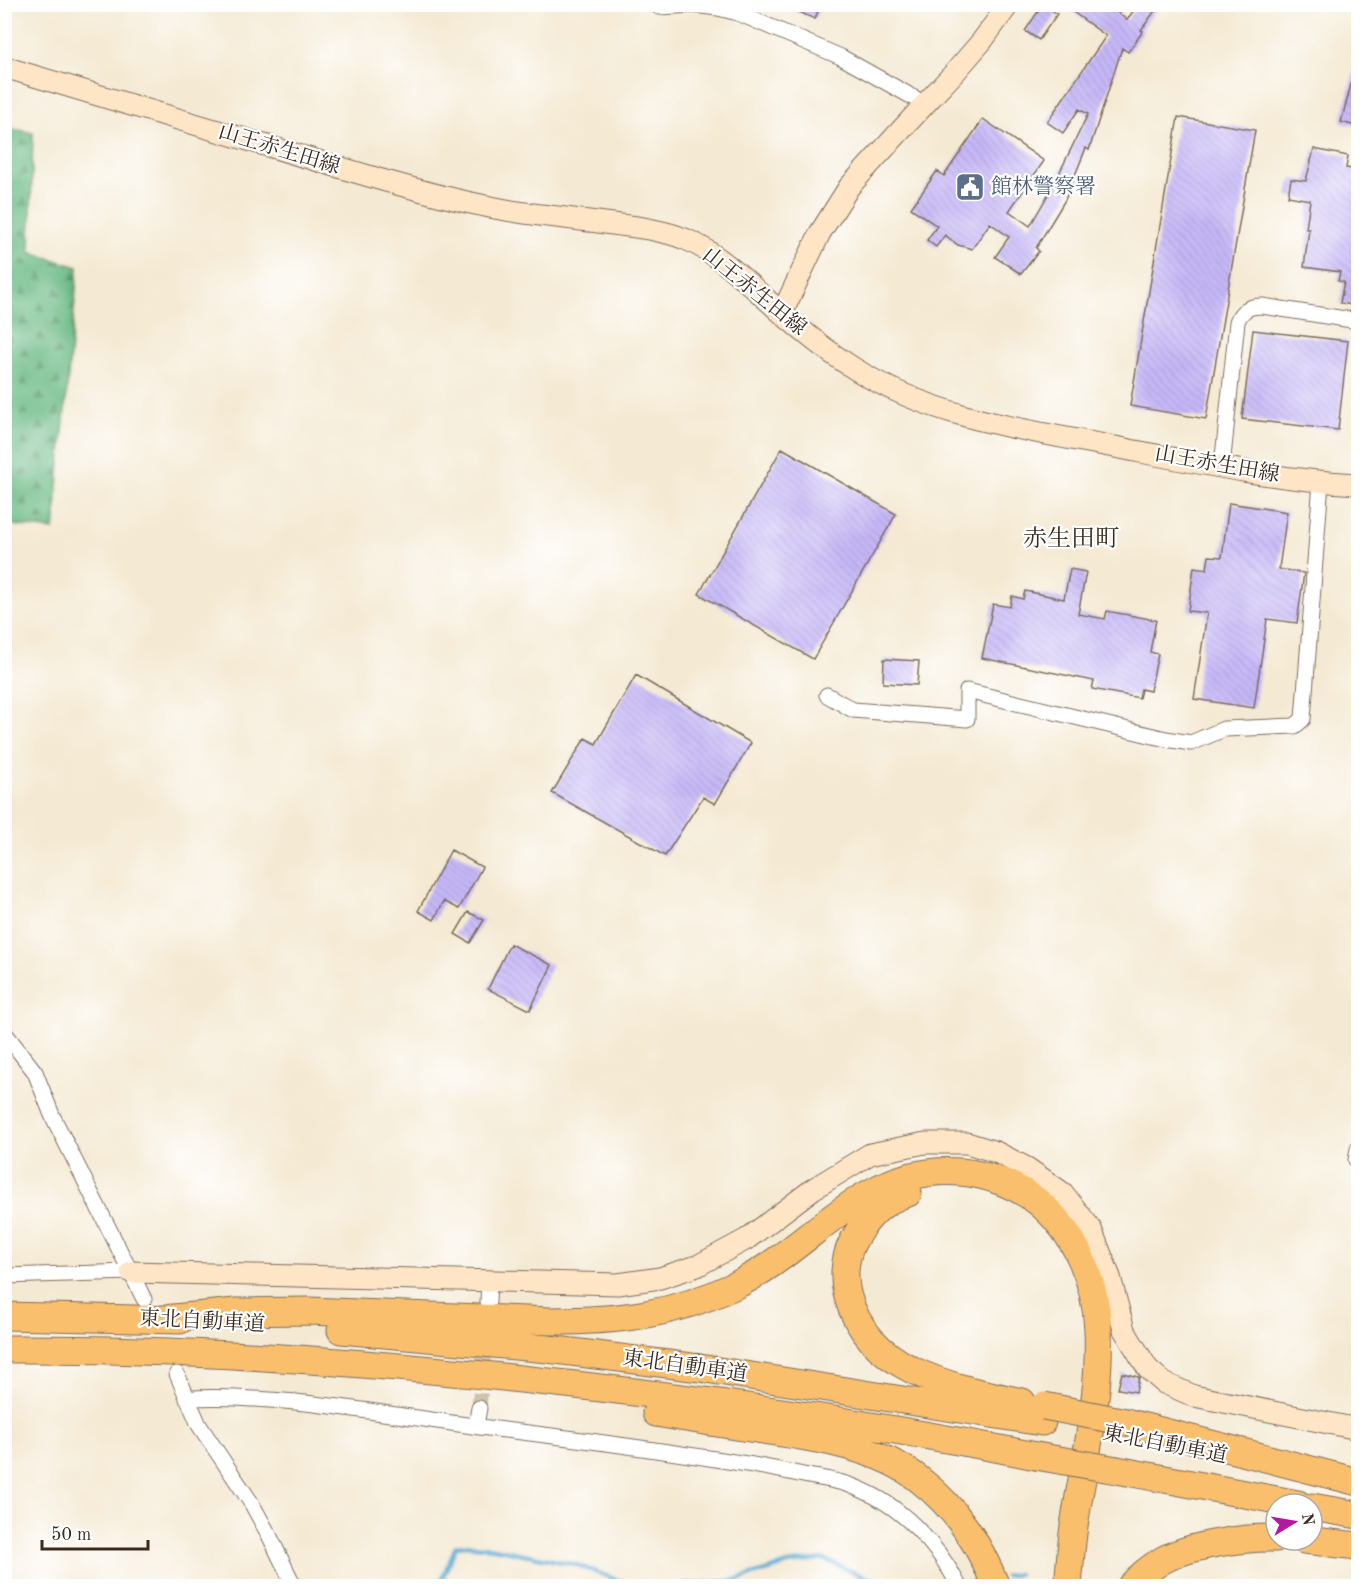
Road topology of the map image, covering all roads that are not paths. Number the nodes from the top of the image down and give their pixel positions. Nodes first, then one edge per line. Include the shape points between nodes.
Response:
1 (1009, 4) edge
2 (659, 8) dead end
3 (4, 67) edge
4 (925, 104) junction
5 (782, 313) junction
6 (1359, 321) edge
7 (1222, 467) junction
8 (1321, 482) junction
9 (1359, 484) edge
10 (827, 695) dead end
11 (4, 1032) edge
12 (131, 1272) junction
13 (4, 1276) edge
14 (489, 1280) junction
15 (144, 1299) dead end
16 (488, 1302) dead end
17 (14, 1316) edge
18 (164, 1319) junction
19 (4, 1349) edge
20 (426, 1370) junction
21 (177, 1374) dead end
22 (187, 1399) junction
23 (479, 1408) tunnel mouth
24 (1043, 1414) junction
25 (476, 1426) junction
26 (1359, 1429) edge
27 (1359, 1483) edge
28 (1264, 1498) edge
29 (1324, 1509) edge
30 (1359, 1515) edge
31 (1264, 1538) edge
32 (1324, 1542) edge
33 (1359, 1546) edge
34 (294, 1587) edge
35 (959, 1587) edge
36 (996, 1587) edge
37 (1053, 1587) edge
38 (1068, 1587) edge
39 (1131, 1587) edge

1 - 4 street
2 - 4 street via 693,5 738,13 841,57
3 - 5 street, 山王赤生田線 via 472,204 659,231 708,250
4 - 5 street via 849,187 820,232
5 - 7 street, 山王赤生田線 via 854,369 933,406 1001,424
6 - 7 street via 1262,306 1251,306 1239,315
7 - 8 street, 山王赤生田線
8 - 9 street, 山王赤生田線
8 - 10 street via 1303,719 1295,726 1224,729 1191,743 968,692 967,719 853,710
11 - 12 street via 35,1072 52,1115
12 - 13 street
12 - 14 street
12 - 15 street
14 - 16 street
14 - 26 street via 618,1284 660,1278 697,1266 747,1239 813,1189 870,1154 925,1143 967,1143 1027,1168 1063,1193 1091,1229 1110,1277 1124,1330 1148,1369 1164,1383 1194,1396
17 - 18 highway, 東北自動車道
18 - 24 highway, 東北自動車道 via 429,1337 712,1369
18 - 38 highway via 236,1312 309,1311 551,1321 647,1315 736,1285 854,1202 887,1184 933,1172 972,1173 991,1178 1032,1198 1062,1227 1083,1263 1096,1308 1096,1392
19 - 20 highway, 東北自動車道 via 296,1359
20 - 28 highway, 東北自動車道, bridge via 546,1381 787,1413
20 - 36 highway via 545,1396 834,1442 876,1456 919,1479 942,1499 963,1523
21 - 22 street
22 - 25 street via 203,1396 282,1400
22 - 34 street via 199,1425 252,1504
23 - 25 street
24 - 27 highway, 東北自動車道
24 - 37 highway via 922,1376 876,1345 851,1309 845,1267 850,1247 872,1214 904,1194 968,1188 1012,1203 1048,1232 1061,1250 1079,1309 1083,1343 1082,1377
25 - 35 street via 766,1467 856,1487 880,1499 933,1544
29 - 30 highway
31 - 39 highway via 1225,1542 1179,1553 1146,1572
32 - 33 highway

